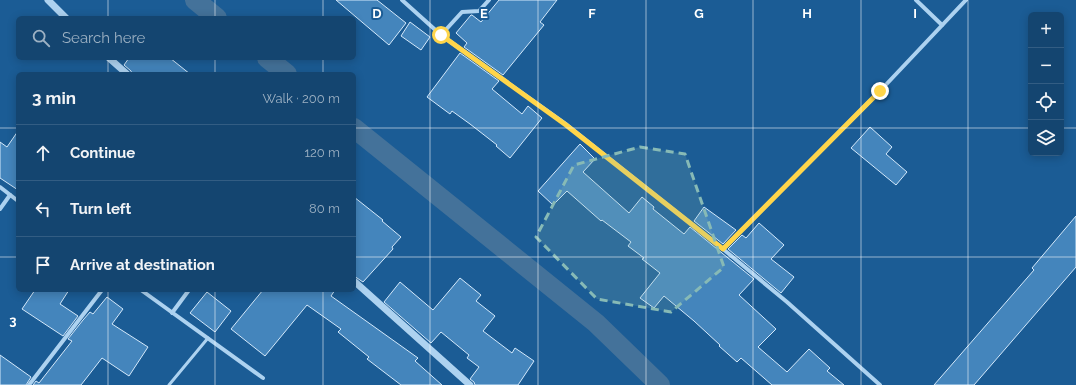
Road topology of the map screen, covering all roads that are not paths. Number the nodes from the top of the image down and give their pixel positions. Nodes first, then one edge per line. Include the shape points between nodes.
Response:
1 (48, 0) edge
2 (402, 0) edge
3 (489, 0) edge
4 (916, 0) edge
5 (966, 0) edge
6 (64, 16) edge
7 (942, 25) junction
8 (441, 35) junction
9 (111, 60) edge
10 (125, 72) edge
11 (0, 187) edge
12 (10, 195) junction
13 (16, 200) edge
14 (0, 209) edge
15 (723, 249) junction
16 (356, 283) edge
17 (100, 292) edge
18 (144, 292) edge
19 (188, 292) edge
20 (172, 313) junction
21 (208, 338) junction
22 (263, 378) dead end
23 (29, 385) edge
24 (169, 385) edge
25 (470, 385) edge
26 (880, 385) edge

1 - 6 street
2 - 8 street
3 - 8 street via 480,11 462,12
4 - 7 street
5 - 7 street
7 - 15 street
8 - 15 street via 566,125
9 - 10 street
11 - 12 street
12 - 13 street
12 - 14 street
15 - 26 street
16 - 25 street
17 - 23 street
18 - 20 street
19 - 20 street
20 - 21 street
21 - 22 street
21 - 24 lane

